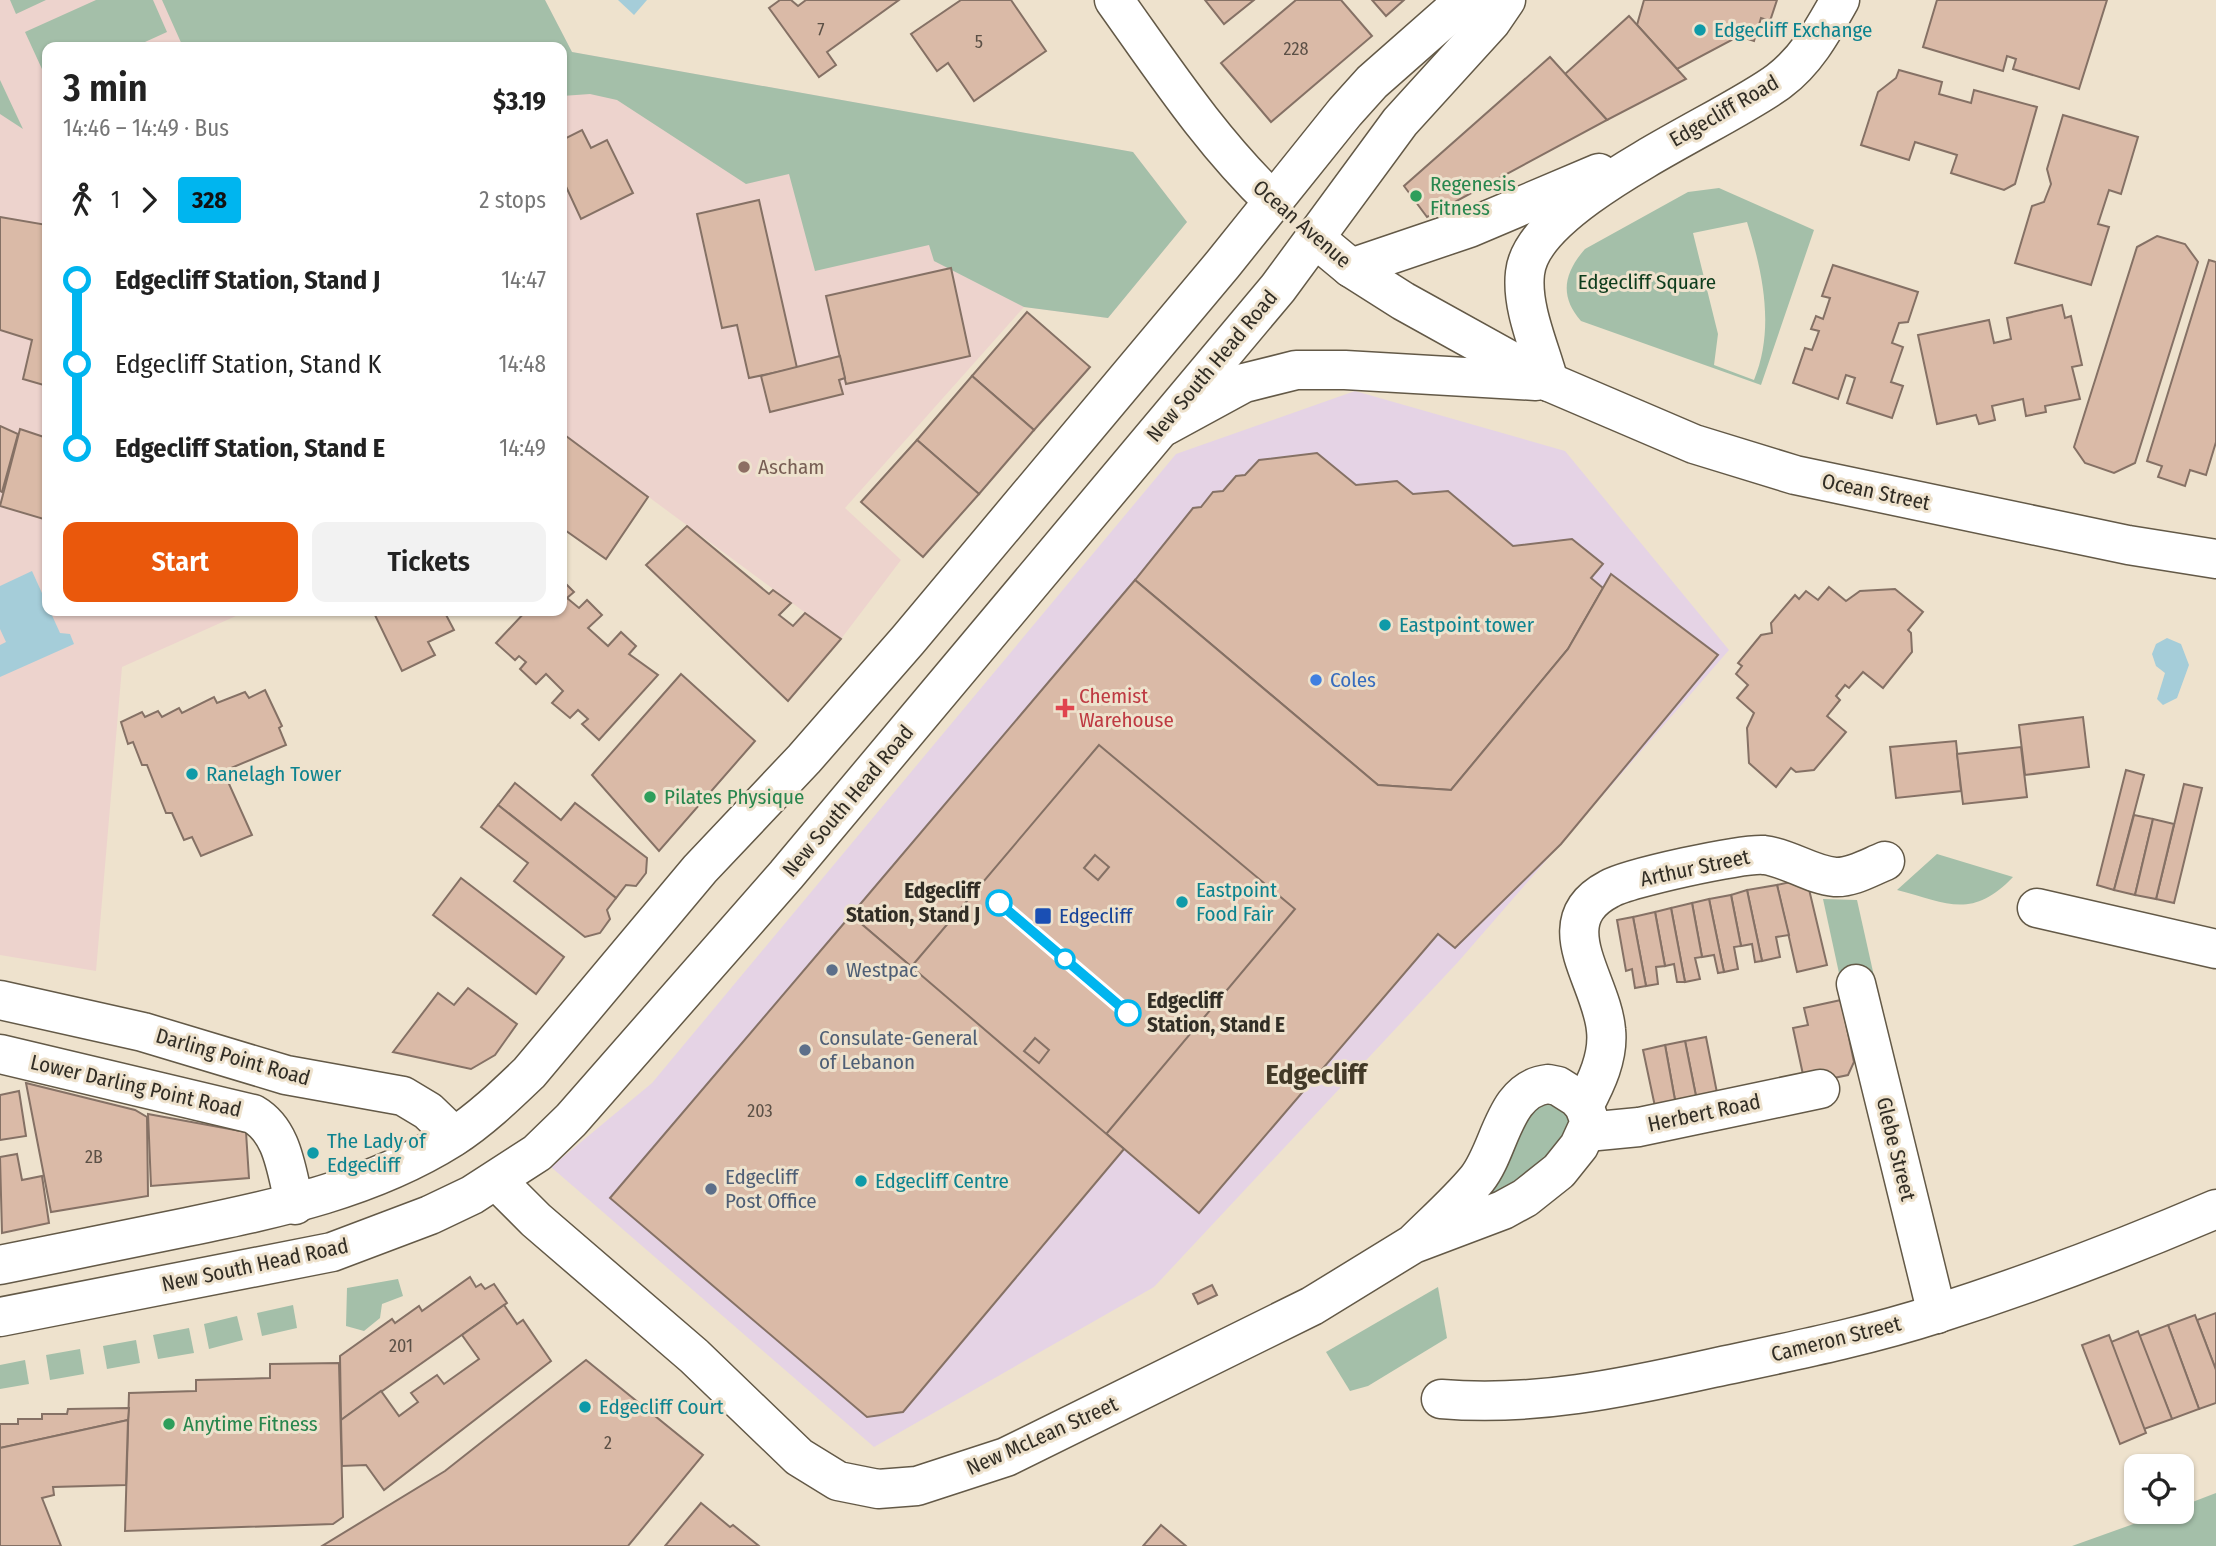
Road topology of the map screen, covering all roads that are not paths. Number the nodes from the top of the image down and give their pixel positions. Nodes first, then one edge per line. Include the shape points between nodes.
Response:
1 (1114, 0) edge
2 (1465, 0) edge
3 (1506, 0) edge
4 (1840, 0) edge
5 (1654, 152) junction
6 (1274, 202) junction
7 (1316, 239) junction
8 (1351, 268) junction
9 (1549, 382) junction
10 (1156, 430) junction
11 (2216, 559) edge
12 (1885, 861) dead end
13 (2037, 908) dead end
14 (2216, 949) edge
15 (1856, 984) dead end
16 (0, 1000) edge
17 (0, 1054) edge
18 (1820, 1089) dead end
19 (1576, 1108) junction
20 (454, 1136) junction
21 (496, 1181) junction
22 (295, 1205) junction
23 (2216, 1209) edge
24 (1413, 1244) junction
25 (0, 1265) edge
26 (1937, 1314) junction
27 (0, 1317) edge
28 (1441, 1399) dead end

1 - 6 street, Ocean Avenue via 1207,130
2 - 6 street via 1372,82
3 - 7 street, New South Head Road via 1400,121
4 - 5 street, Edgecliff Road via 1807,54 1781,79 1757,97
5 - 8 street, Edgecliff Road via 1456,233
5 - 9 street, Edgecliff Road via 1557,220 1534,244 1525,291
6 - 7 street, Ocean Avenue
6 - 20 street via 908,640 701,869 529,1073
7 - 8 street, Ocean Avenue
7 - 10 street, New South Head Road
8 - 9 street, Ocean Avenue via 1441,324
9 - 10 street via 1296,370 1244,383
9 - 11 street, Ocean Street via 1694,444 1796,475 2128,545
10 - 21 street, New South Head Road via 786,875 571,1121 537,1153
12 - 19 street, Arthur Street via 1834,877 1778,858 1745,856 1614,886 1588,903 1577,931 1592,981 1592,1019 1577,1062
13 - 14 street
15 - 26 street, Glebe Street
16 - 20 street, Darling Point Road via 143,1032 286,1075 403,1096 428,1111
17 - 22 street, Lower Darling Point Road via 253,1114 274,1132
18 - 19 street, Herbert Road via 1639,1127
19 - 24 street, New McLean Street via 1559,1171 1503,1210
19 - 24 street, New McLean Street via 1541,1085 1522,1095 1477,1180
20 - 21 street, Darling Point Road
20 - 22 street via 351,1186
21 - 24 street, New McLean Street via 799,1457 838,1481 878,1489 917,1486 1006,1457 1312,1306
21 - 27 street, New South Head Road via 430,1215 332,1252
22 - 25 street
23 - 26 street, Cameron Street via 2092,1261
26 - 28 street, Cameron Street via 1639,1384 1520,1401

